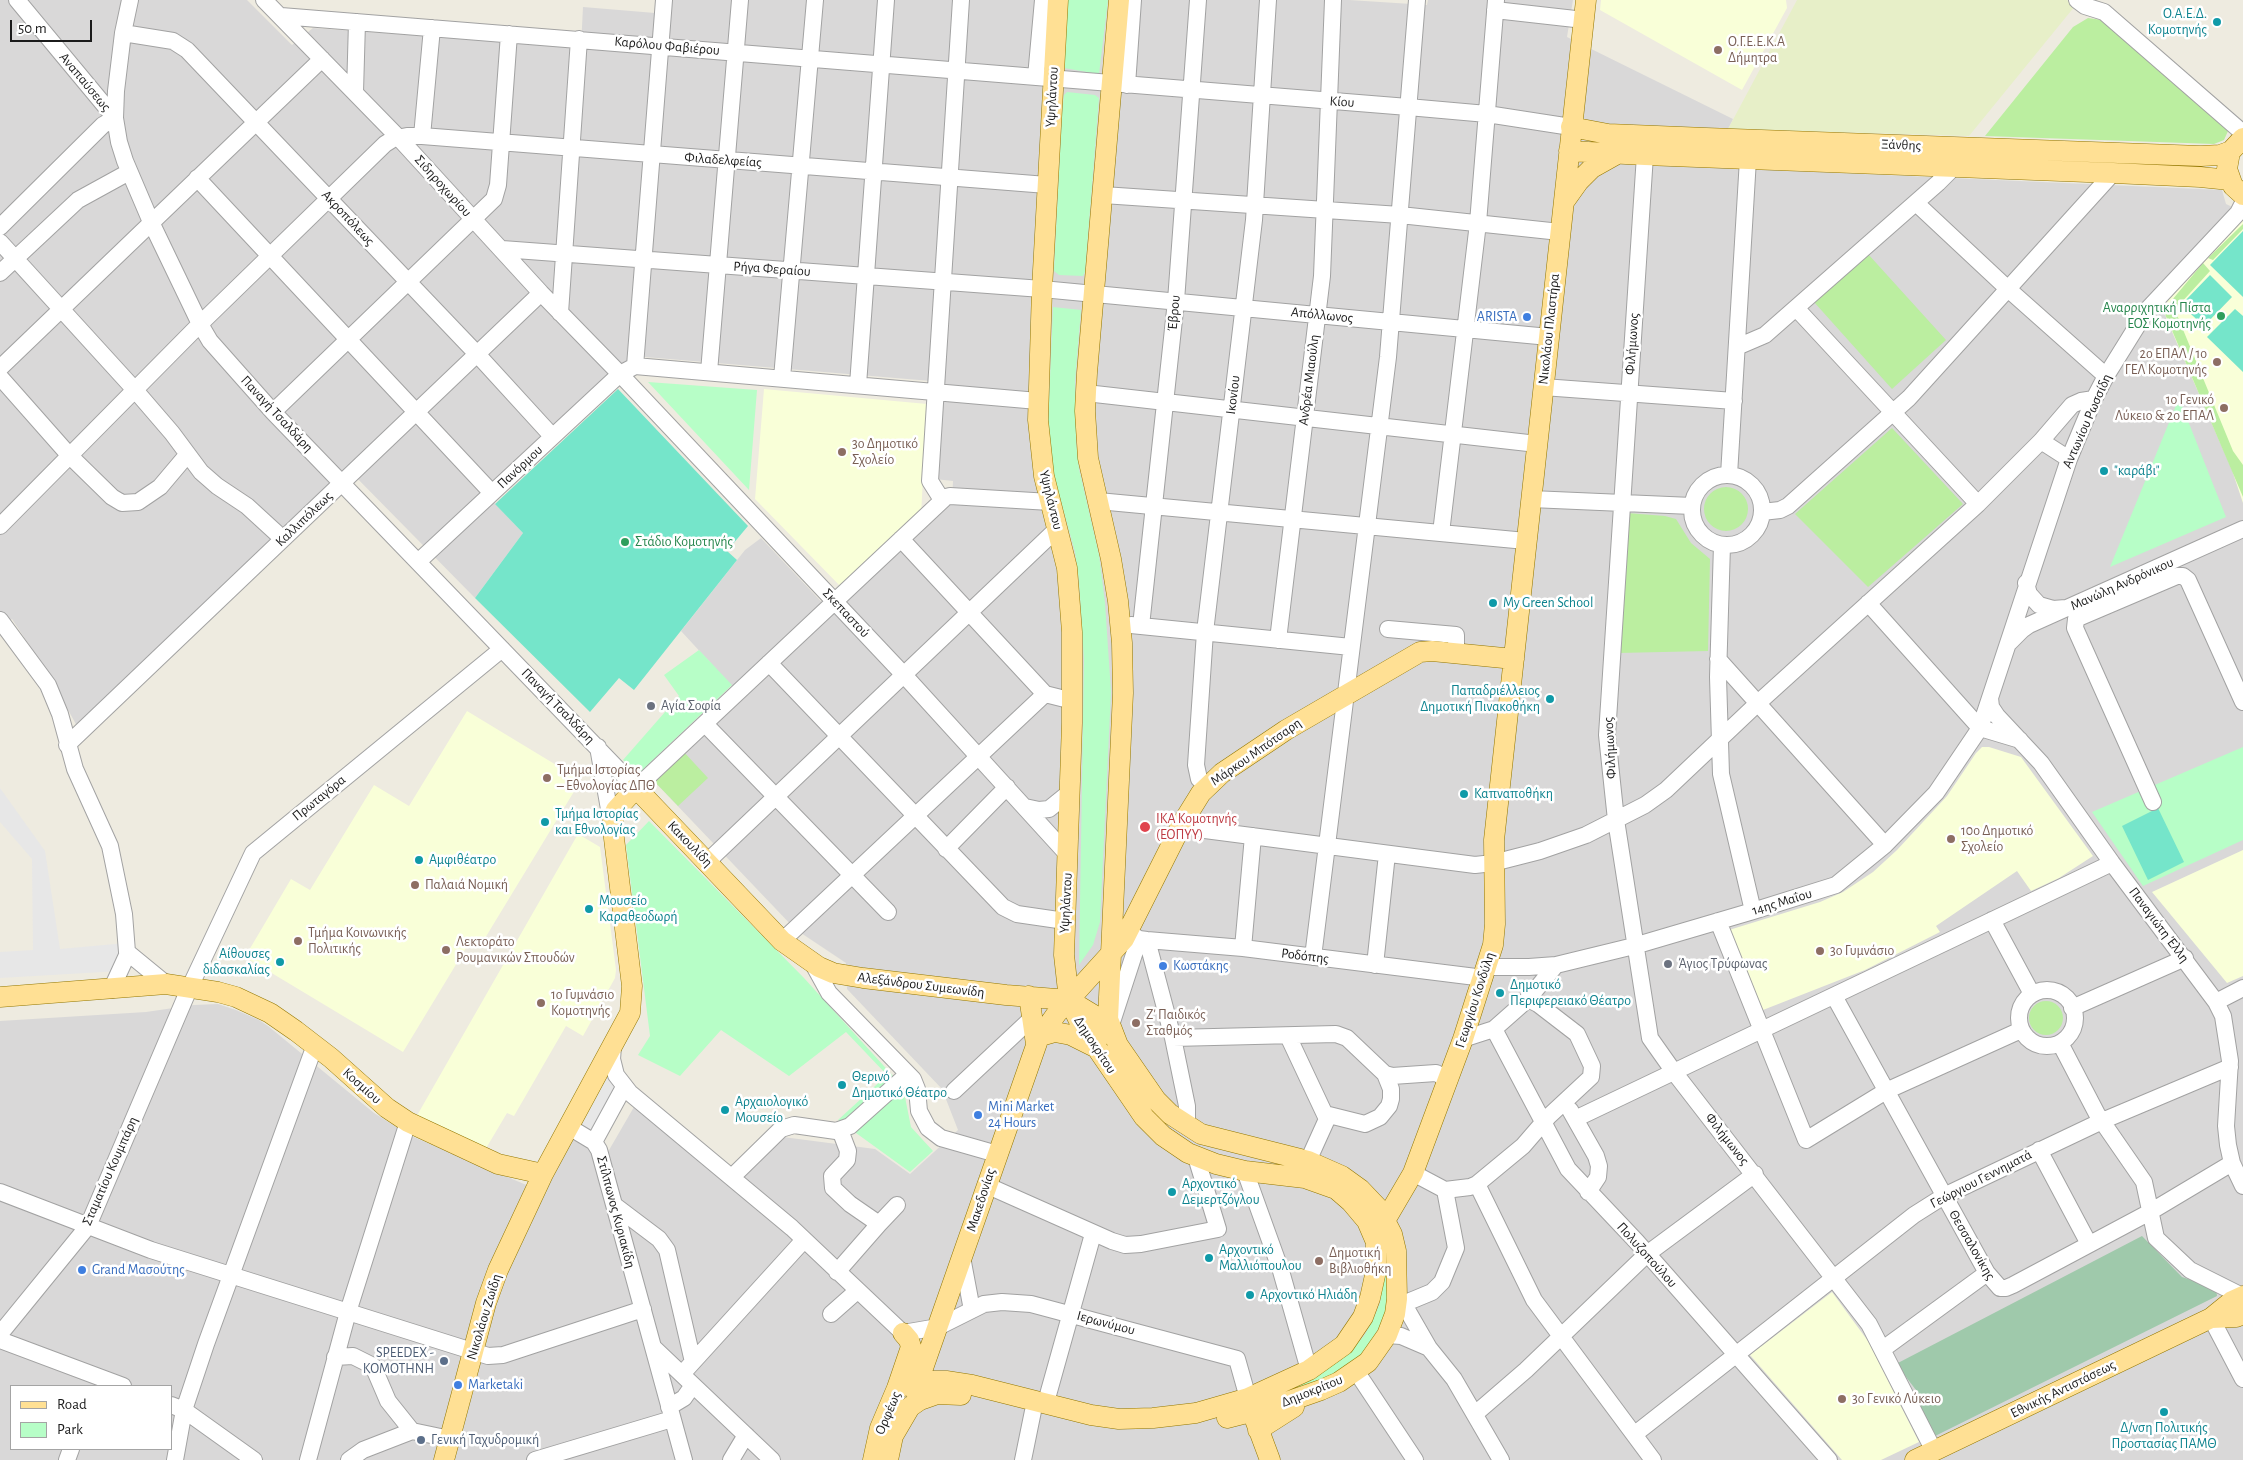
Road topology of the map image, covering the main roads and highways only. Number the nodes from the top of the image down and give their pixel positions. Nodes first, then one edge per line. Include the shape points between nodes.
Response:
1 (1058, 0) edge
2 (1120, 0) edge
3 (1586, 0) edge
4 (1571, 127) junction
5 (2237, 145) edge
6 (1569, 150) junction
7 (1617, 154) junction
8 (2230, 180) junction
9 (2243, 196) edge
10 (1563, 204) junction
11 (1514, 659) junction
12 (1115, 887) junction
13 (1142, 904) junction
14 (782, 941) joint
15 (1110, 956) junction
16 (188, 989) junction
17 (1029, 996) junction
18 (0, 997) edge
19 (1069, 1000) junction
20 (0, 1010) edge
21 (1108, 1039) junction
22 (1038, 1040) junction
23 (569, 1127) joint
24 (543, 1174) junction
25 (1378, 1223) junction
26 (2243, 1302) edge
27 (903, 1333) road end
28 (918, 1381) junction
29 (897, 1388) junction
30 (1039, 1407) junction
31 (908, 1409) junction
32 (1253, 1414) junction
33 (444, 1460) edge
34 (873, 1460) edge
35 (888, 1460) edge
36 (1270, 1460) edge
37 (1916, 1460) edge

1 - 19 main road, Υψηλάντου via 1045,78 1047,185 1038,401 1040,451 1070,594 1073,702 1064,965
2 - 12 main road via 1120,84 1103,195 1086,393 1087,446 1111,558 1120,624 1123,693
3 - 4 main road, Νικολάου Πλαστήρα
4 - 5 main road, Ξάνθης via 1618,134 2201,156 2220,155
4 - 6 main road, Νικολάου Πλαστήρα
5 - 8 main road via 2227,164
6 - 7 main road, Ξάνθης
6 - 10 main road, Νικολάου Πλαστήρα
7 - 8 main road, Ξάνθης
7 - 10 main road via 1592,168
8 - 9 main road
10 - 11 main road, Νικολάου Πλαστήρα
11 - 13 main road, Μάρκου Μπότσαρη via 1420,652 1286,730 1222,773 1196,800
11 - 25 main road, Γεωργίου Κονδύλη via 1493,863 1493,946 1414,1173
12 - 13 main road via 1127,900
12 - 15 main road
13 - 15 main road, Μάρκου Μπότσαρη via 1138,937
14 - 17 main road, Αλεξάνδρου Συμεωνίδη via 813,964 833,973
14 - 23 main road, Κακουλίδη via 636,788 613,818 633,996 630,1013
15 - 19 main road, Μάρκου Μπότσαρη
15 - 21 main road, Δημοκρίτου
16 - 18 main road, Κοσμίου via 166,984
16 - 20 main road, Κοσμίου via 164,997
16 - 24 main road, Κοσμίου via 218,992 247,1001 270,1013 314,1045 408,1122 498,1164
17 - 19 main road, Αλεξάνδρου Συμεωνίδη
17 - 22 main road
19 - 21 main road, Δημοκρίτου via 1081,1025
19 - 22 main road, Μακεδονίας
21 - 22 main road via 1055,1032
21 - 25 main road, Δημοκρίτου via 1156,1100 1187,1126 1201,1134 1332,1171 1369,1198
21 - 25 main road, Δημοκρίτου via 1150,1123 1175,1144 1196,1157 1224,1166 1297,1176 1325,1184 1351,1202 1363,1216
22 - 28 main road, Μακεδονίας
23 - 24 main road, Νικολάου Ζωίδη
24 - 33 main road, Νικολάου Ζωίδη via 490,1288
25 - 32 main road, Δημοκρίτου via 1373,1285 1363,1317 1344,1345
25 - 32 main road, Δημοκρίτου via 1392,1234 1396,1251 1400,1301 1387,1335 1368,1362 1356,1371 1321,1390
26 - 37 main road, Εθνικής Αντιστάσεως via 2236,1317 2211,1318
27 - 29 main road via 911,1347
28 - 29 main road, Ορφέως
28 - 30 main road, Δημοκρίτου via 956,1383
28 - 31 main road, Μακεδονίας
29 - 34 main road, Ορφέως via 880,1428
30 - 31 main road, Δημοκρίτου via 951,1393 926,1398
30 - 32 main road, Δημοκρίτου via 1129,1420 1196,1413
31 - 35 main road, Ορφέως via 893,1436
32 - 36 main road

